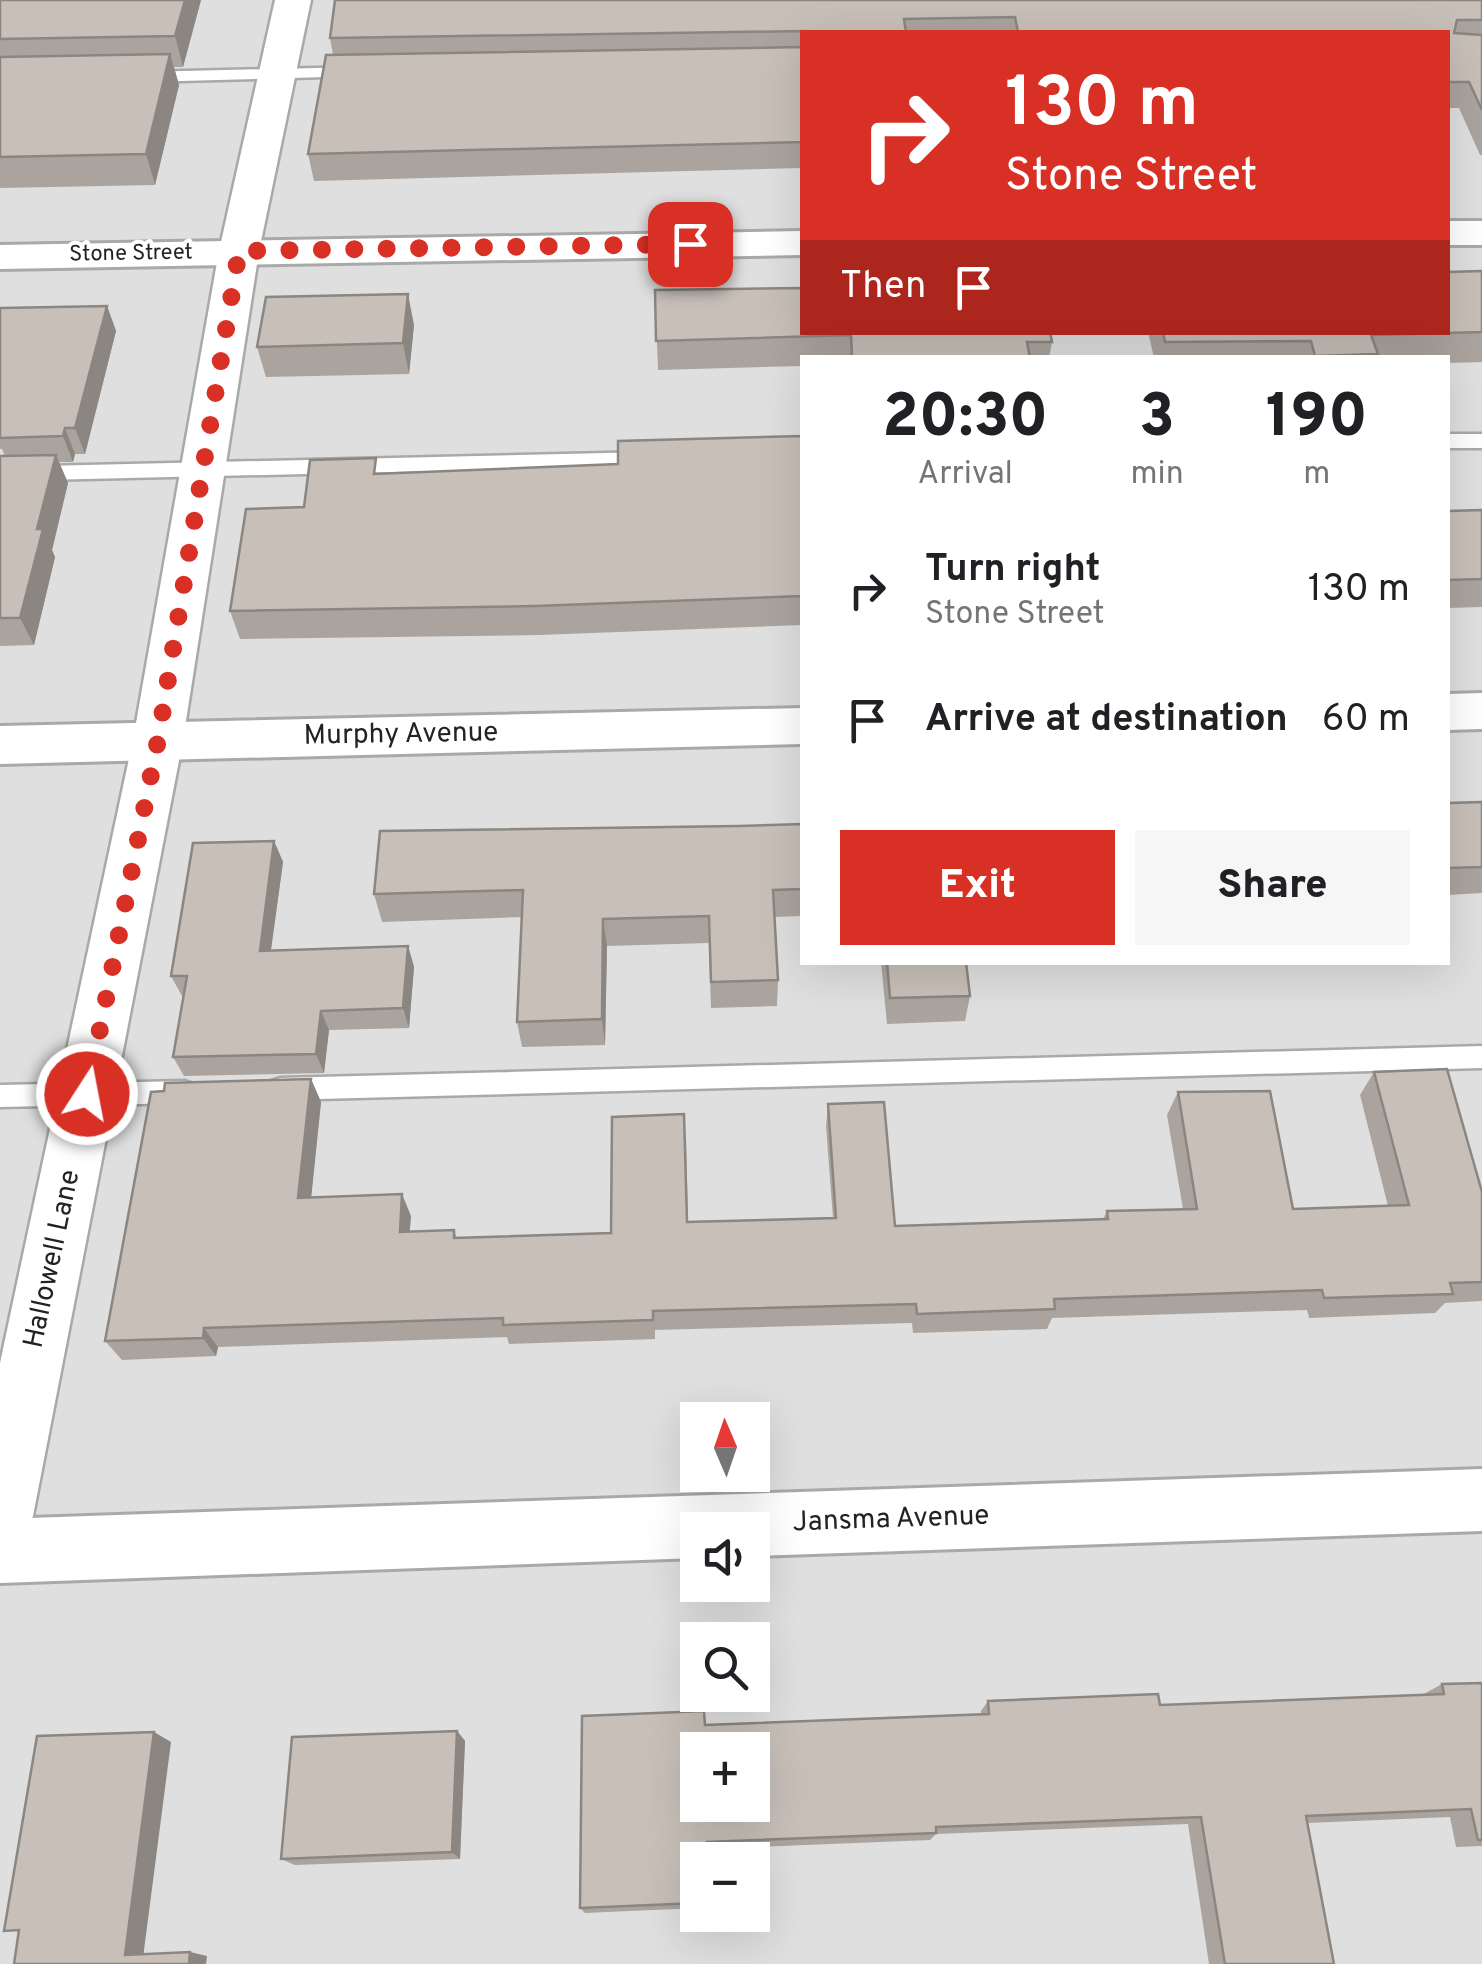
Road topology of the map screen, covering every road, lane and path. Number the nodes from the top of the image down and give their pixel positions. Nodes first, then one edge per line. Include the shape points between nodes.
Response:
1 (294, 0) edge
2 (375, 72) edge
3 (278, 74) junction
4 (119, 77) edge
5 (1450, 233) edge
6 (1482, 233) edge
7 (800, 243) edge
8 (239, 251) junction
9 (0, 257) edge
10 (1482, 440) edge
11 (1450, 441) edge
12 (662, 459) edge
13 (203, 469) junction
14 (0, 474) edge
15 (1450, 712) edge
16 (1482, 712) edge
17 (800, 726) edge
18 (158, 740) junction
19 (0, 745) edge
20 (1482, 1057) edge
21 (246, 1090) edge
22 (206, 1091) edge
23 (87, 1094) junction
24 (0, 1096) edge
25 (1482, 1500) edge
26 (0, 1516) edge
27 (0, 1552) edge

1 - 3 street, Hallowell Lane
2 - 3 lane
3 - 4 lane
3 - 8 street, Hallowell Lane
5 - 6 street
7 - 8 street, Stone Street
8 - 9 street, Stone Street
8 - 13 street, Hallowell Lane
10 - 11 lane
12 - 13 lane
13 - 14 lane
13 - 18 street, Hallowell Lane
15 - 16 street
17 - 18 street, Murphy Avenue
18 - 19 street, Murphy Avenue
18 - 23 street, Hallowell Lane
20 - 21 lane
22 - 23 lane
23 - 24 lane
23 - 26 street, Hallowell Lane
25 - 27 street, Jansma Avenue

